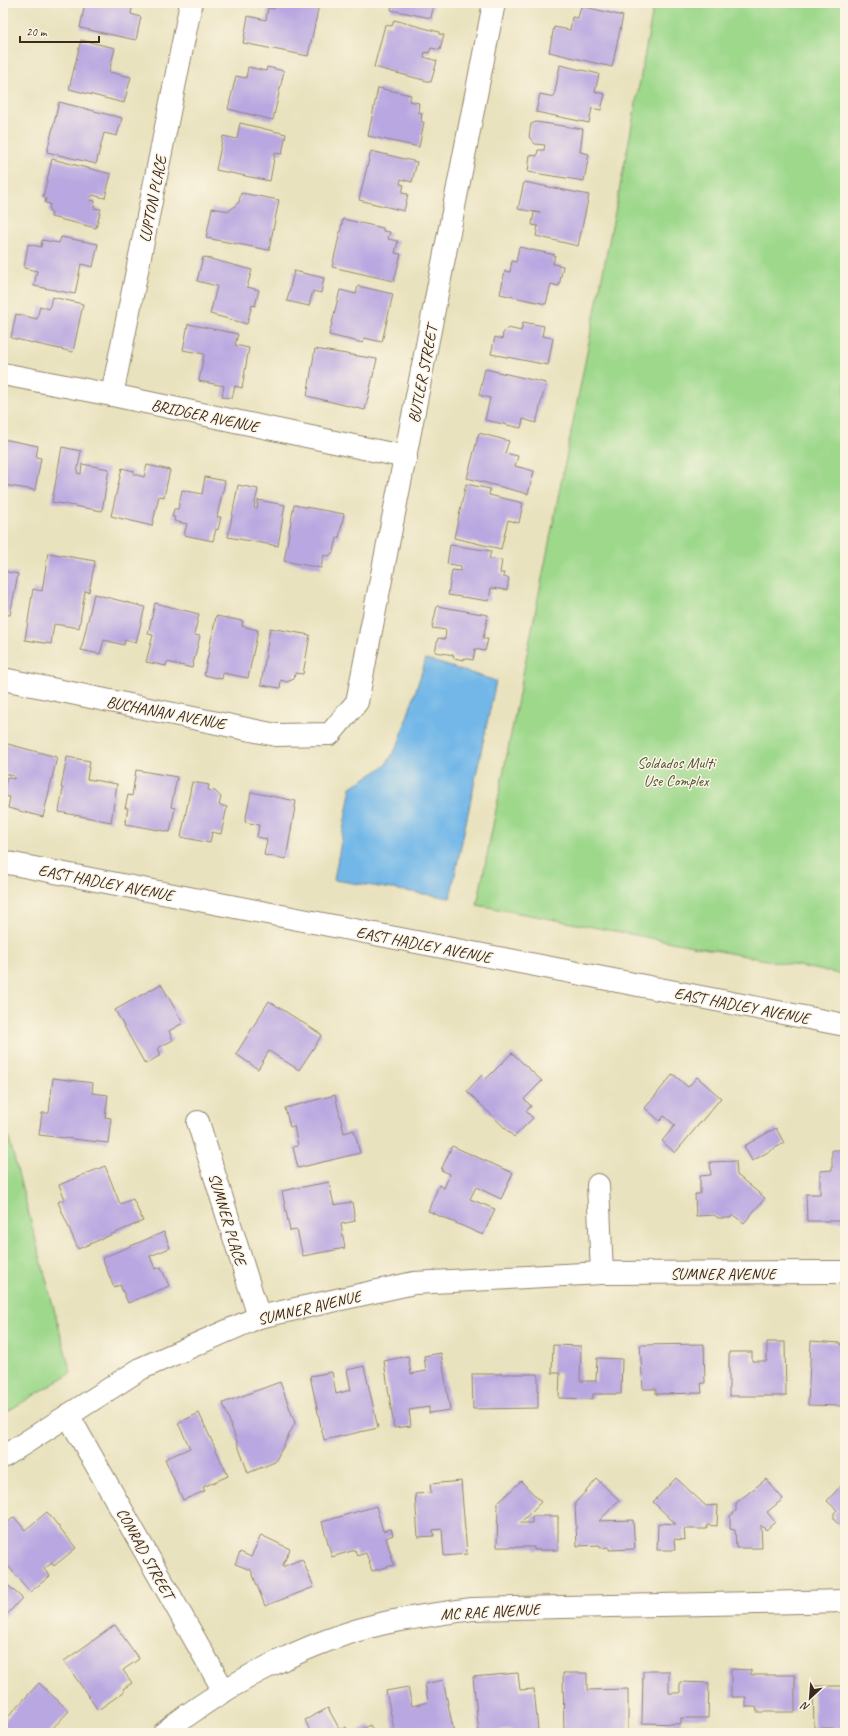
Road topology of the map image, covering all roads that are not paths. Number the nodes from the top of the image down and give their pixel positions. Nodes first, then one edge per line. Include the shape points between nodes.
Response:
1 (191, 3) edge
2 (494, 3) edge
3 (3, 374) edge
4 (112, 395) junction
5 (406, 457) junction
6 (3, 679) edge
7 (330, 734) joint
8 (3, 862) edge
9 (845, 1025) edge
10 (198, 1122) dead end
11 (598, 1185) dead end
12 (845, 1272) edge
13 (602, 1273) junction
14 (259, 1317) junction
15 (68, 1415) junction
16 (3, 1456) edge
17 (845, 1601) edge
18 (224, 1692) junction
19 (164, 1733) edge

1 - 4 street, LUPTON PLACE
2 - 5 street, BUTLER STREET
3 - 4 street, BRIDGER AVENUE
4 - 5 street, BRIDGER AVENUE
5 - 7 street, BUTLER STREET via 357,702
6 - 7 street, BUCHANAN AVENUE via 276,734
8 - 9 street, EAST HADLEY AVENUE
10 - 14 street, SUMNER PLACE
11 - 13 street
12 - 13 street, SUMNER AVENUE
13 - 14 street, SUMNER AVENUE via 414,1283
14 - 15 street, SUMNER AVENUE via 142,1368
15 - 16 street, SUMNER AVENUE
15 - 18 street, CONRAD STREET
17 - 18 street, MC RAE AVENUE via 472,1609 424,1615 339,1637 292,1655
18 - 19 street, MC RAE AVENUE

